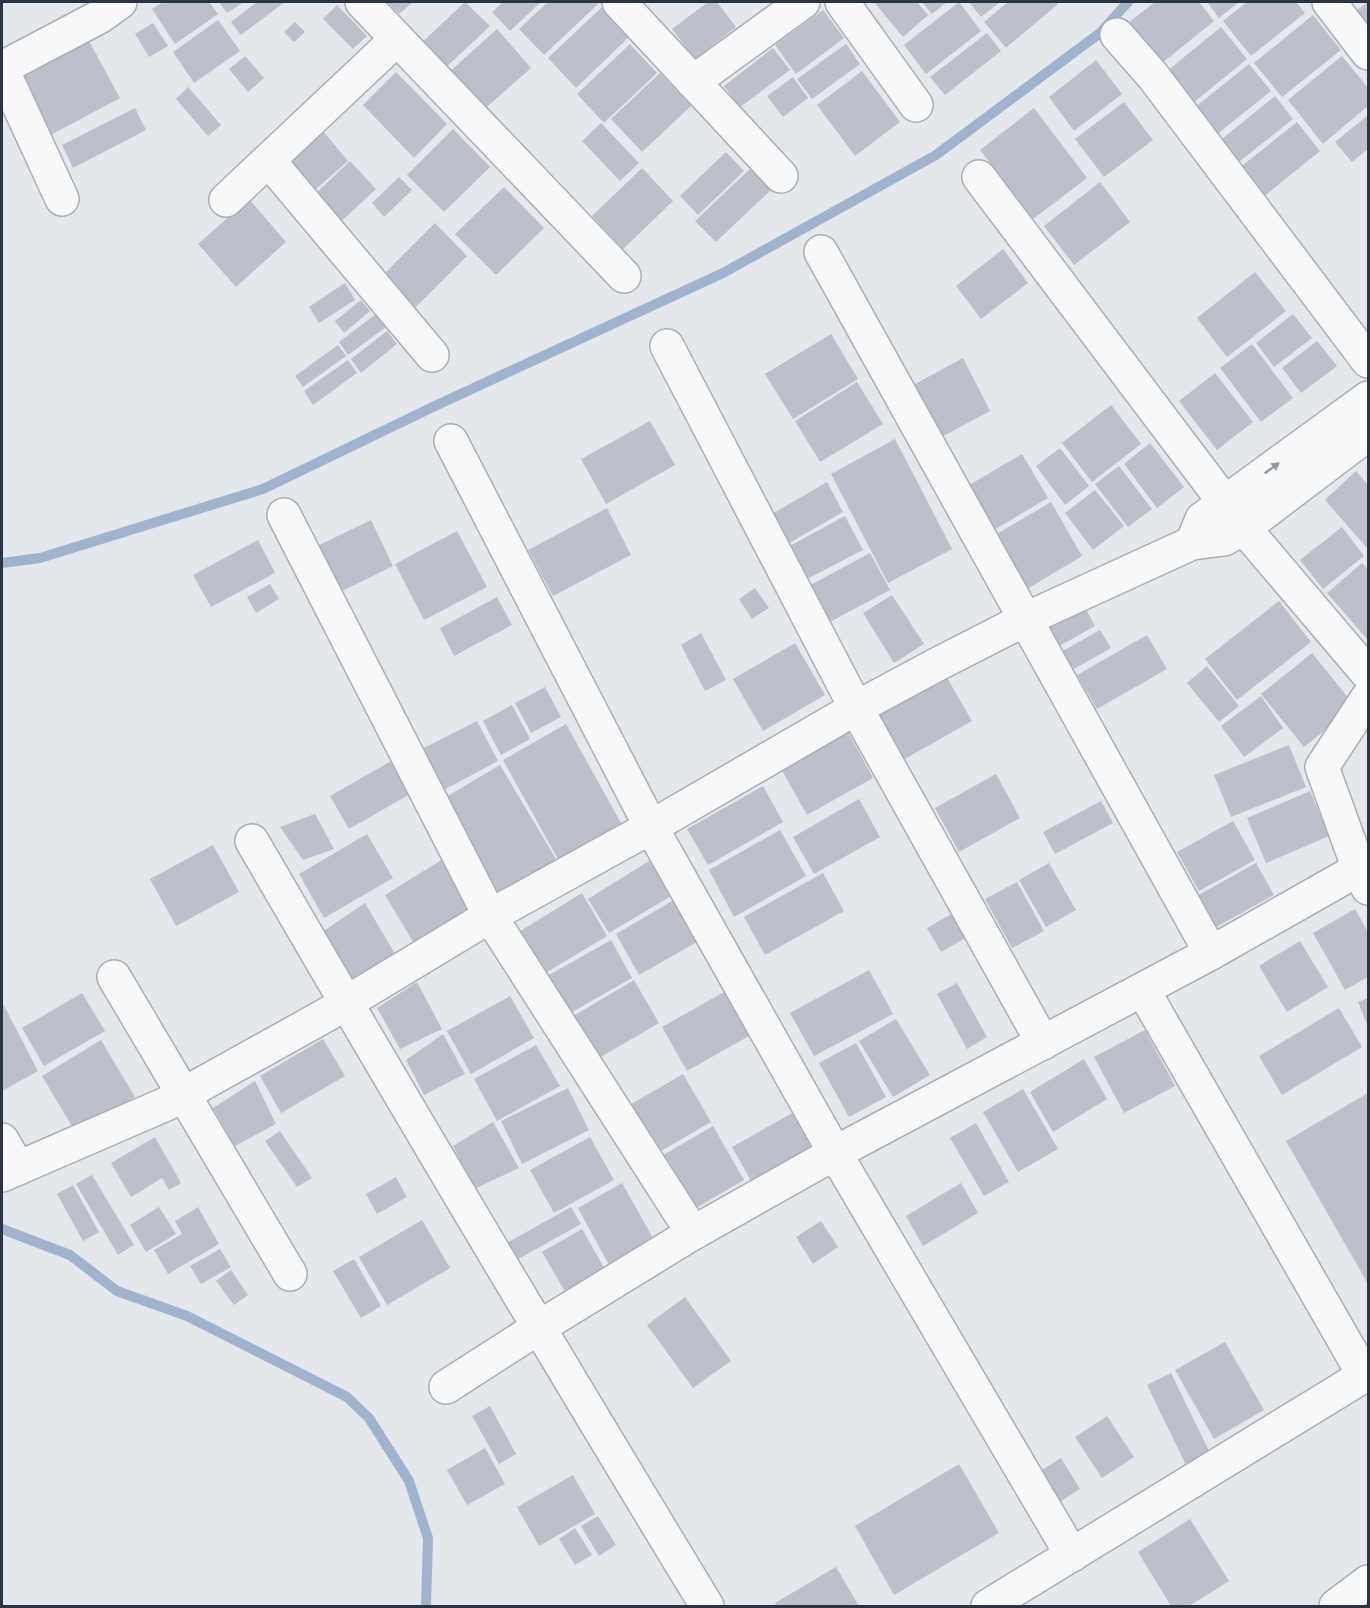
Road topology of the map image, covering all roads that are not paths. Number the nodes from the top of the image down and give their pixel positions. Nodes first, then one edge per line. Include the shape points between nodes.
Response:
1 (120, 2) edge
2 (362, 2) edge
3 (619, 2) edge
4 (803, 2) edge
5 (842, 2) edge
6 (1329, 2) edge
7 (1117, 35) dead end
8 (397, 39) junction
9 (1368, 53) edge
10 (2, 68) edge
11 (693, 82) junction
12 (916, 105) dead end
13 (269, 161) junction
14 (781, 176) dead end
15 (979, 177) dead end
16 (62, 199) dead end
17 (226, 200) dead end
18 (821, 252) dead end
19 (624, 276) dead end
20 (667, 345) dead end
21 (432, 355) dead end
22 (1368, 361) edge
23 (1368, 398) edge
24 (1368, 434) edge
25 (451, 441) dead end
26 (1225, 502) junction
27 (284, 514) dead end
28 (1244, 528) junction
29 (1192, 543) junction
30 (1026, 619) junction
31 (1368, 674) edge
32 (1368, 697) edge
33 (856, 708) junction
34 (651, 827) junction
35 (252, 841) dead end
36 (1364, 878) edge
37 (490, 916) junction
38 (1211, 953) junction
39 (114, 977) dead end
40 (1143, 990) junction
41 (346, 1004) junction
42 (1043, 1043) junction
43 (184, 1094) junction
44 (835, 1153) junction
45 (7, 1161) edge
46 (693, 1233) junction
47 (290, 1274) dead end
48 (538, 1328) junction
49 (1366, 1374) edge
50 (446, 1387) dead end
51 (1072, 1555) junction
52 (1368, 1582) edge
53 (707, 1606) edge
54 (988, 1606) edge
55 (1336, 1606) edge

1 - 10 street
2 - 8 street
3 - 11 street
4 - 11 street
5 - 12 street
6 - 9 street
7 - 22 street via 1154,76
8 - 13 street
8 - 19 street
10 - 16 street
11 - 14 street
13 - 17 street
13 - 21 street
15 - 26 street
18 - 30 street
20 - 33 street
26 -> 23 street
24 - 28 street
25 - 34 street
26 - 28 street
26 - 29 street via 1202,519
27 - 37 street
28 - 29 street via 1224,539
28 - 31 street
29 - 30 street
30 - 33 street
30 - 38 street
32 - 36 street via 1322,766
33 - 34 street
33 - 42 street
34 - 37 street
34 - 44 street
35 - 41 street
36 - 38 street
37 - 41 street
37 - 46 street
38 - 40 street
39 - 43 street
40 - 42 street
40 - 49 street
41 - 43 street
41 - 48 street
42 - 44 street
43 - 45 street
43 - 47 street
44 - 46 street
44 - 51 street
46 - 48 street
48 - 50 street
48 - 53 street
49 - 51 street
51 - 54 street
52 - 55 street

